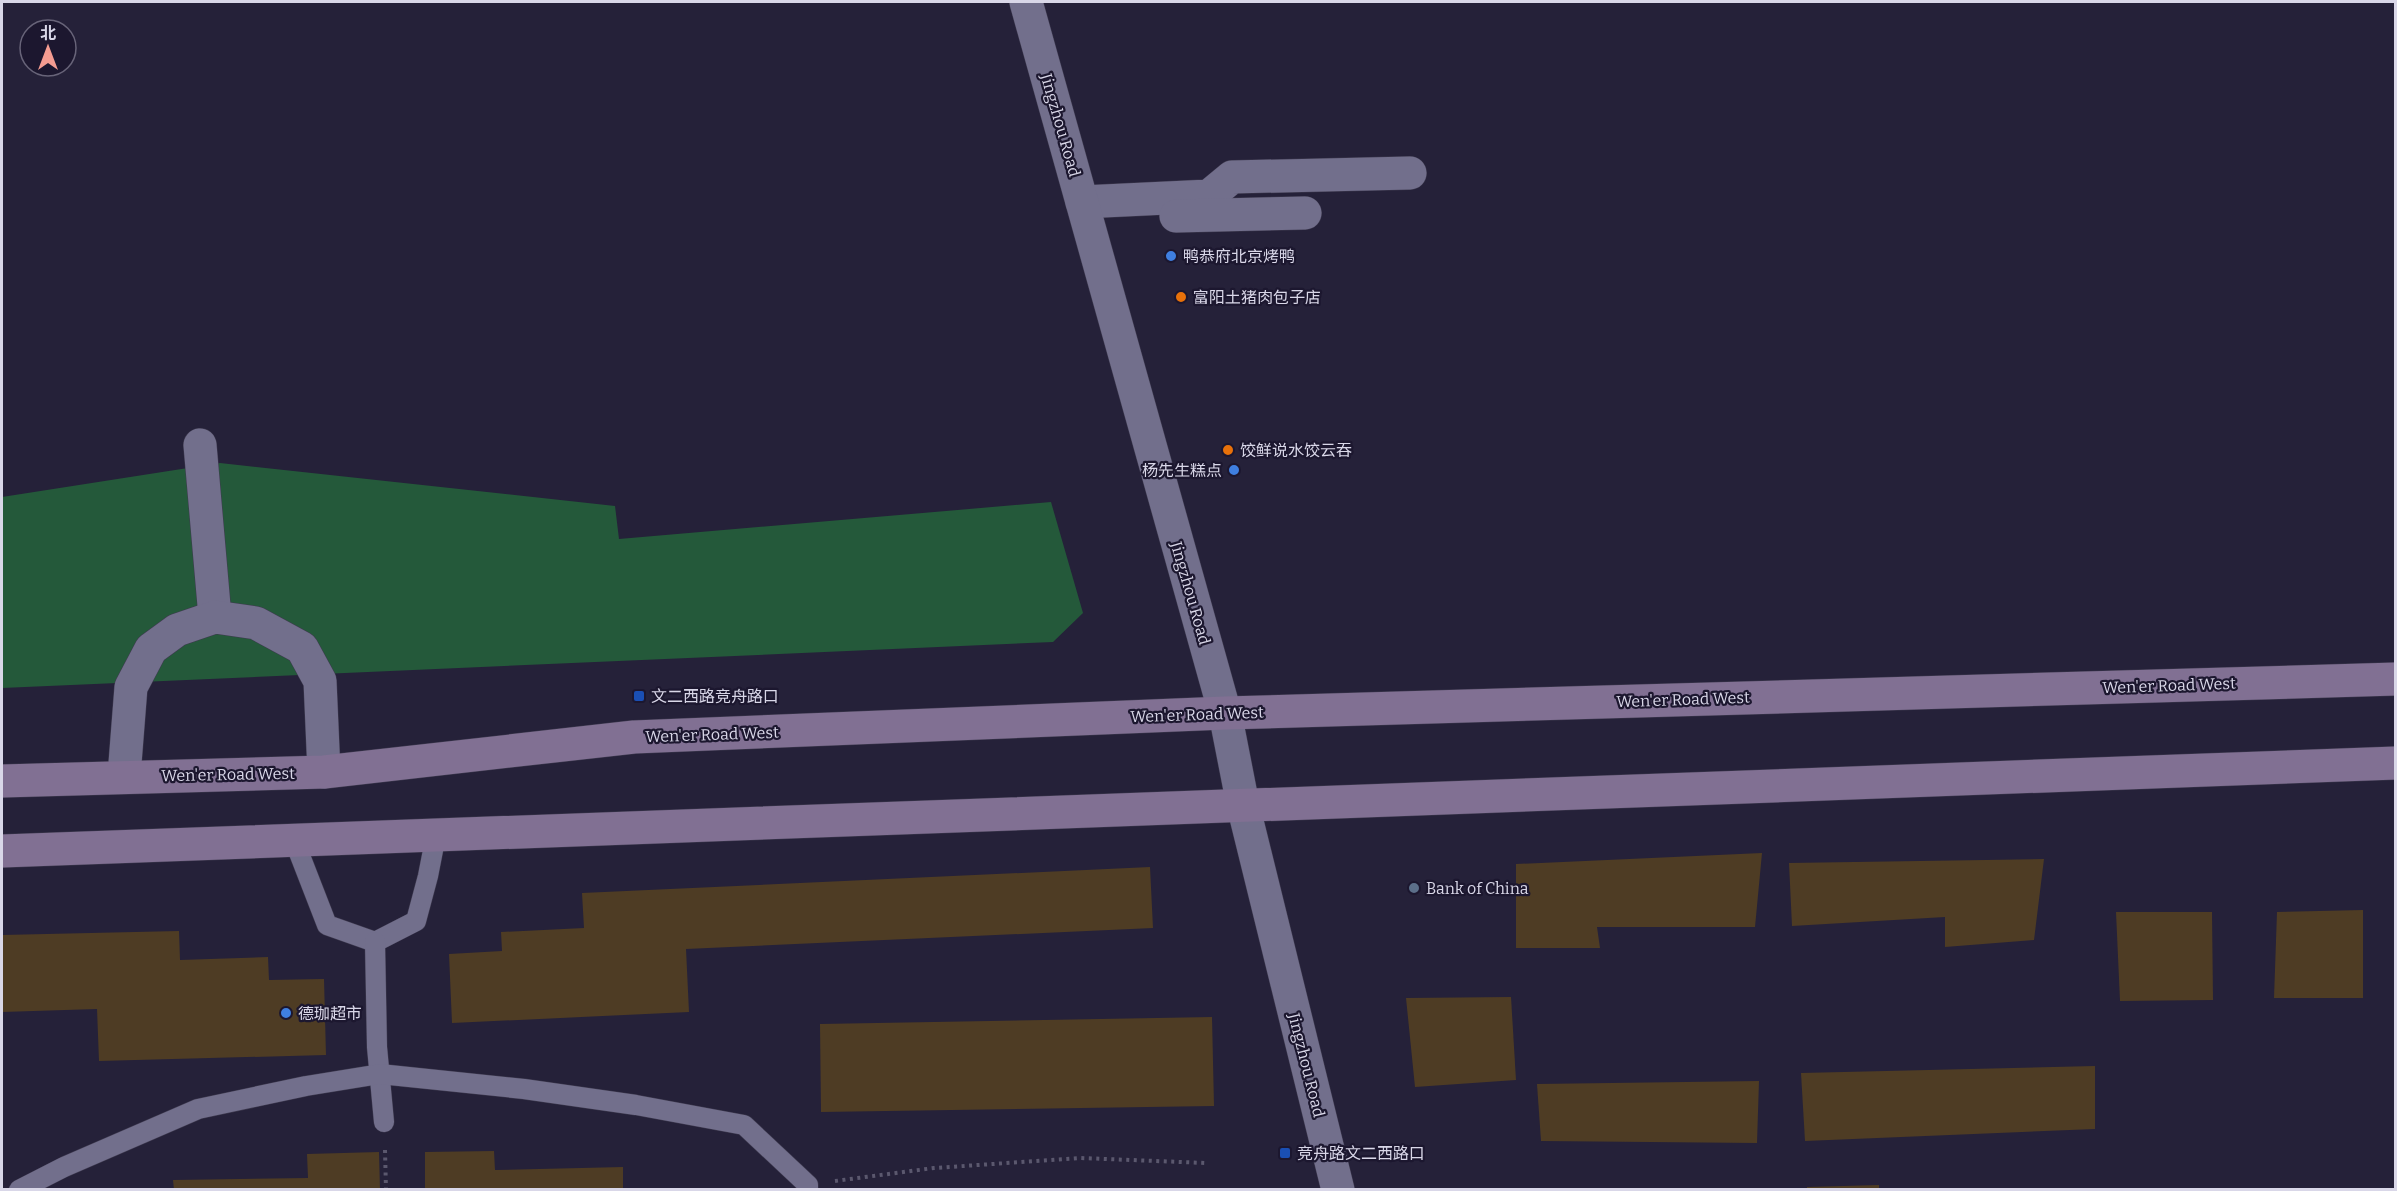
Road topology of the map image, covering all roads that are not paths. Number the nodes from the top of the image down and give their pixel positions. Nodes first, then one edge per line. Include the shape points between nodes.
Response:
1 (1026, 2) edge
2 (1410, 173) dead end
3 (1084, 210) junction
4 (1305, 213) dead end
5 (200, 445) dead end
6 (215, 617) junction
7 (2396, 679) edge
8 (1225, 713) junction
9 (2396, 763) edge
10 (324, 772) junction
11 (124, 776) junction
12 (2, 781) edge
13 (1243, 805) junction
14 (436, 835) junction
15 (294, 840) junction
16 (2, 851) edge
17 (375, 942) junction
18 (380, 1074) junction
19 (384, 1122) road end
20 (808, 1187) edge
21 (19, 1190) edge
22 (1338, 1190) edge

1 - 3 street, Jingzhou Road
2 - 3 street via 1232,177 1209,196
3 - 4 street
3 - 8 street, Jingzhou Road
5 - 6 street
6 - 10 street via 256,623 302,648 320,681
6 - 11 street via 177,630 151,649 131,687
7 - 8 main road, Wen'er Road West
8 - 10 main road, Wen'er Road West via 634,737
8 - 13 street, Jingzhou Road
9 - 13 main road
10 - 11 main road, Wen'er Road West
11 - 12 main road, Wen'er Road West
13 - 14 main road
13 - 22 street, Jingzhou Road
14 - 15 main road
14 - 17 lane via 416,921
15 - 16 main road
15 - 17 lane via 327,925
17 - 18 lane
18 - 19 lane
18 - 20 lane via 524,1089 744,1125
18 - 21 lane via 198,1109

